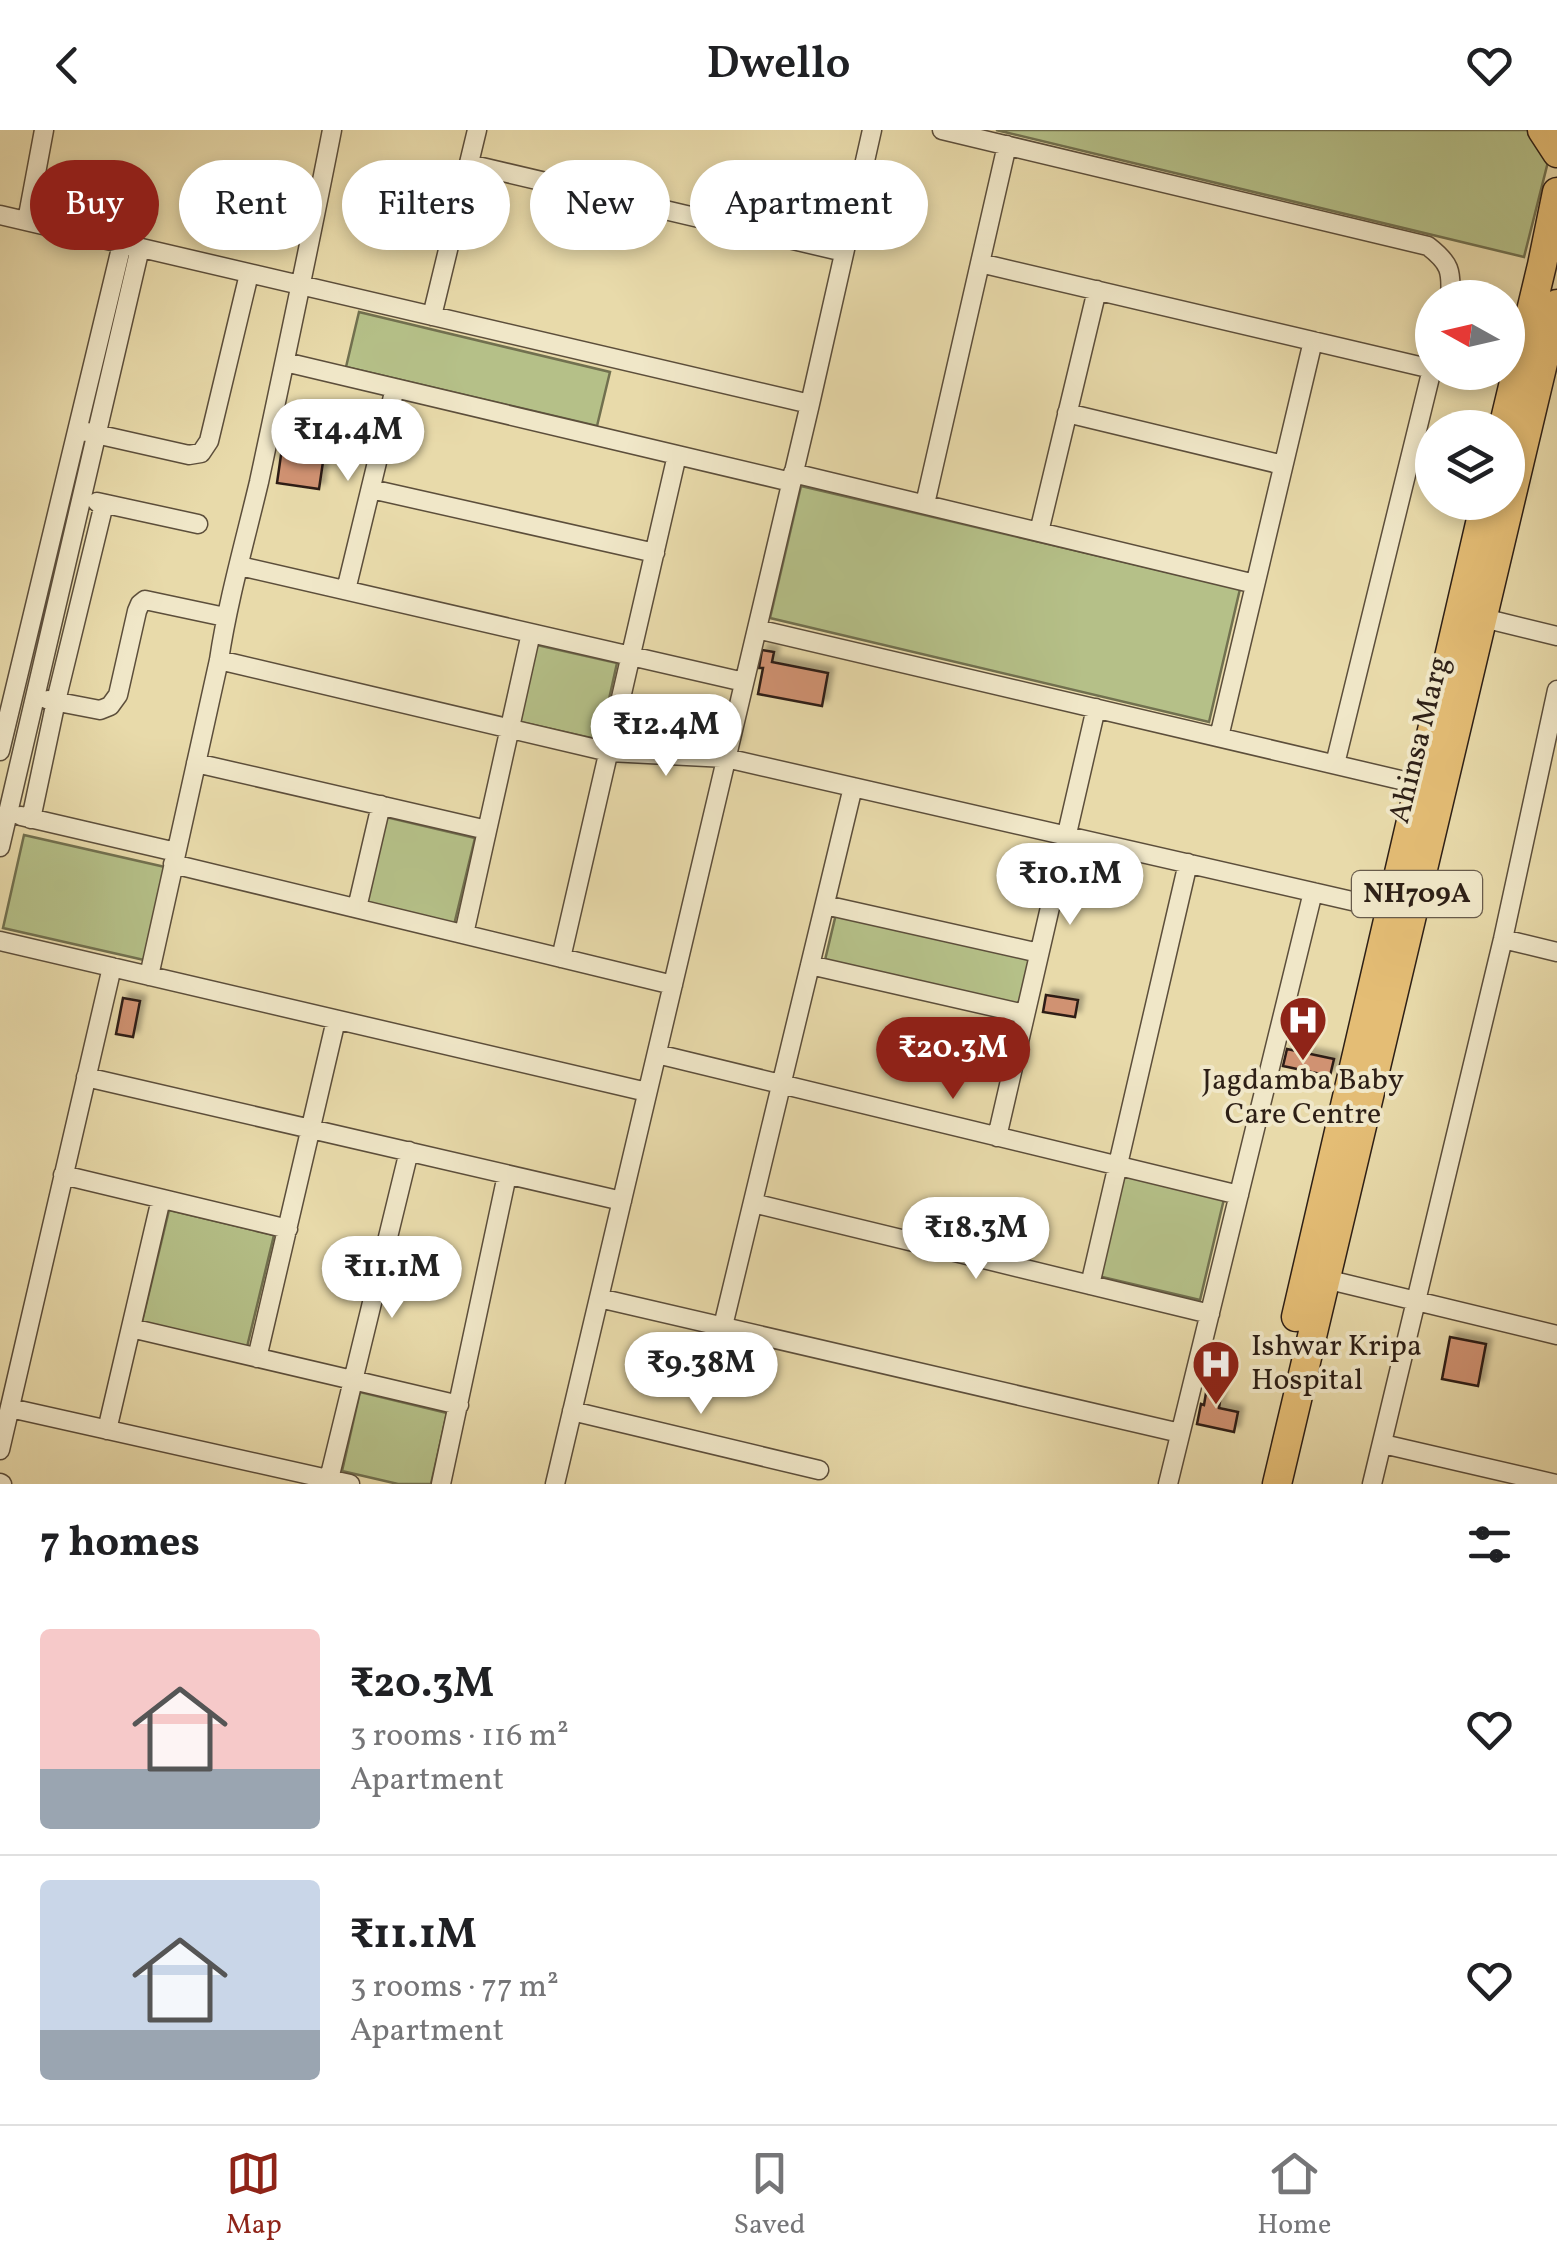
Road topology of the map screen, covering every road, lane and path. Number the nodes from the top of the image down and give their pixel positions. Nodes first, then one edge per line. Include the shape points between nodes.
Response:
1 (44, 130) edge
2 (332, 130) edge
3 (477, 130) edge
4 (872, 130) edge
5 (942, 130) edge
6 (1542, 130) edge
7 (1007, 145) junction
8 (1557, 153) edge
9 (470, 160) edge
10 (510, 174) edge
11 (1557, 192) edge
12 (0, 215) edge
13 (27, 221) junction
14 (30, 222) edge
15 (129, 250) edge
16 (129, 250) edge
17 (147, 250) edge
18 (448, 250) edge
19 (844, 252) junction
20 (980, 263) junction
21 (1550, 267) edge
22 (249, 274) junction
23 (1451, 280) edge
24 (302, 286) junction
25 (1097, 290) junction
26 (1557, 304) edge
27 (432, 316) junction
28 (1313, 341) junction
29 (285, 362) junction
30 (1415, 365) edge
31 (395, 388) junction
32 (1427, 390) edge
33 (810, 404) junction
34 (1508, 410) edge
35 (1067, 413) junction
36 (77, 430) junction
37 (96, 434) junction
38 (677, 455) junction
39 (1283, 464) junction
40 (792, 478) junction
41 (371, 488) junction
42 (82, 498) junction
43 (104, 504) junction
44 (924, 504) junction
45 (1483, 520) edge
46 (198, 524) dead end
47 (1038, 532) junction
48 (655, 553) junction
49 (240, 566) junction
50 (1255, 584) junction
51 (346, 590) junction
52 (1471, 614) junction
53 (225, 617) junction
54 (757, 629) junction
55 (531, 633) junction
56 (1557, 636) edge
57 (631, 656) junction
58 (219, 660) junction
59 (744, 682) junction
60 (7, 685) edge
61 (1557, 690) edge
62 (35, 697) junction
63 (56, 701) junction
64 (1096, 708) junction
65 (510, 729) junction
66 (1219, 737) junction
67 (0, 751) edge
68 (608, 752) junction
69 (726, 758) junction
70 (196, 763) junction
71 (1335, 764) junction
72 (1431, 786) junction
73 (853, 787) junction
74 (381, 806) junction
75 (8, 813) junction
76 (32, 818) junction
77 (487, 830) junction
78 (1067, 836) junction
79 (0, 847) edge
80 (175, 858) junction
81 (1188, 863) junction
82 (1314, 892) junction
83 (825, 905) junction
84 (357, 908) junction
85 (1401, 912) junction
86 (464, 934) junction
87 (1502, 938) junction
88 (0, 941) edge
89 (1557, 952) edge
90 (1039, 953) junction
91 (561, 958) junction
92 (810, 966) junction
93 (112, 968) junction
94 (148, 976) junction
95 (673, 984) junction
96 (1025, 1014) junction
97 (336, 1020) junction
98 (656, 1054) junction
99 (86, 1077) junction
100 (782, 1084) junction
101 (648, 1092) junction
102 (311, 1129) junction
103 (997, 1137) junction
104 (409, 1152) junction
105 (1118, 1166) junction
106 (507, 1174) junction
107 (64, 1175) junction
108 (1239, 1196) junction
109 (161, 1198) junction
110 (622, 1201) junction
111 (753, 1203) junction
112 (288, 1229) junction
113 (1316, 1276) junction
114 (1090, 1285) junction
115 (599, 1298) junction
116 (1417, 1300) junction
117 (1210, 1314) junction
118 (723, 1326) junction
119 (131, 1328) junction
120 (1557, 1335) edge
121 (257, 1358) junction
122 (354, 1380) junction
123 (459, 1404) junction
124 (10, 1408) junction
125 (572, 1411) junction
126 (107, 1430) junction
127 (1180, 1433) junction
128 (1382, 1444) junction
129 (0, 1450) edge
130 (819, 1470) dead end
131 (329, 1479) junction
132 (350, 1484) edge
133 (440, 1484) edge
134 (555, 1484) edge
135 (1168, 1484) edge
136 (1258, 1484) edge
137 (1277, 1484) edge
138 (1372, 1484) edge
139 (1556, 1484) edge

1 - 13 street
2 - 24 street
3 - 9 street
4 - 19 street
5 - 7 street
6 - 8 highway
7 - 20 street
7 - 23 street via 1428,246 1445,259
10 - 19 street
11 - 21 highway
12 - 13 street
13 - 14 street
15 - 36 street
16 - 37 street
17 - 22 street
18 - 27 street
19 - 33 street
20 - 25 street
20 - 44 street
21 - 34 highway
22 - 24 street
22 - 37 street via 202,453
24 - 27 street
24 - 29 street
25 - 28 street
25 - 35 street
26 - 52 highway, Ahinsa Marg / NH709A
27 - 33 street
28 - 30 street
28 - 39 street
29 - 31 street
29 - 49 street
31 - 38 street
31 - 41 street
32 - 71 street
33 - 40 street
35 - 39 street
35 - 47 street
36 - 37 street
36 - 60 street
37 - 42 street
38 - 40 street
38 - 48 street
39 - 50 street
40 - 44 street
40 - 54 street
41 - 48 street
41 - 51 street
42 - 43 street
42 - 62 street
43 - 46 street
43 - 63 street
44 - 47 street
45 - 52 highway, Ahinsa Marg / NH709A
47 - 50 street
48 - 57 street
49 - 51 street
49 - 53 street
50 - 66 street
51 - 55 street
52 - 56 street
52 - 72 highway, Ahinsa Marg / NH709A
53 - 58 street
53 - 63 street via 144,600 110,706
54 - 59 street
54 - 64 street
55 - 57 street
55 - 65 street
57 - 59 street
57 - 68 street
58 - 65 street
58 - 70 street
59 - 69 street
60 - 62 street
60 - 67 street
61 - 87 street
62 - 63 street
62 - 75 street
63 - 76 street
64 - 66 street
64 - 78 street
65 - 68 street
65 - 77 street
66 - 71 street
68 - 69 street
68 - 91 street
69 - 73 street
69 - 95 street
70 - 74 street
70 - 80 street
71 - 72 street
72 - 85 highway, Ahinsa Marg / NH709A
73 - 78 street
73 - 83 street
74 - 77 street
74 - 84 street
75 - 76 street
75 - 79 street
76 - 80 street
77 - 86 street
78 - 81 street
78 - 90 street
80 - 84 street
80 - 94 street
81 - 82 street
81 - 105 street
82 - 85 street
82 - 108 street
83 - 90 street
83 - 92 street
84 - 86 street
85 - 113 highway, Ahinsa Marg / NH709A
86 - 91 street
87 - 89 street
87 - 116 street
88 - 93 street
90 - 96 street
91 - 95 street
92 - 96 street
92 - 100 street
93 - 94 street
93 - 99 street
94 - 97 street
95 - 98 street
96 - 103 street
97 - 101 street
97 - 102 street
98 - 100 street
98 - 101 street
99 - 102 street
99 - 107 street
100 - 103 street
100 - 111 street
101 - 110 street
102 - 104 street
102 - 112 street
103 - 105 street
104 - 106 street
104 - 122 street
105 - 108 street
105 - 114 street
106 - 110 street
106 - 123 street
107 - 109 street
107 - 124 street
108 - 117 street
109 - 112 street
109 - 119 street
110 - 115 street
111 - 114 street
111 - 118 street
112 - 121 street
113 - 116 street
113 - 136 highway, Ahinsa Marg / NH709A
113 - 137 highway, Ahinsa Marg / NH709A
114 - 117 street
115 - 118 street
115 - 125 street
116 - 120 street
116 - 128 street
117 - 127 street
118 - 127 street
119 - 121 street
119 - 126 street
121 - 122 street
122 - 123 street
122 - 131 street
123 - 133 street
124 - 126 street
124 - 129 street
125 - 130 street
125 - 134 street
126 - 131 street
127 - 135 street
128 - 138 street
128 - 139 street
131 - 132 street

